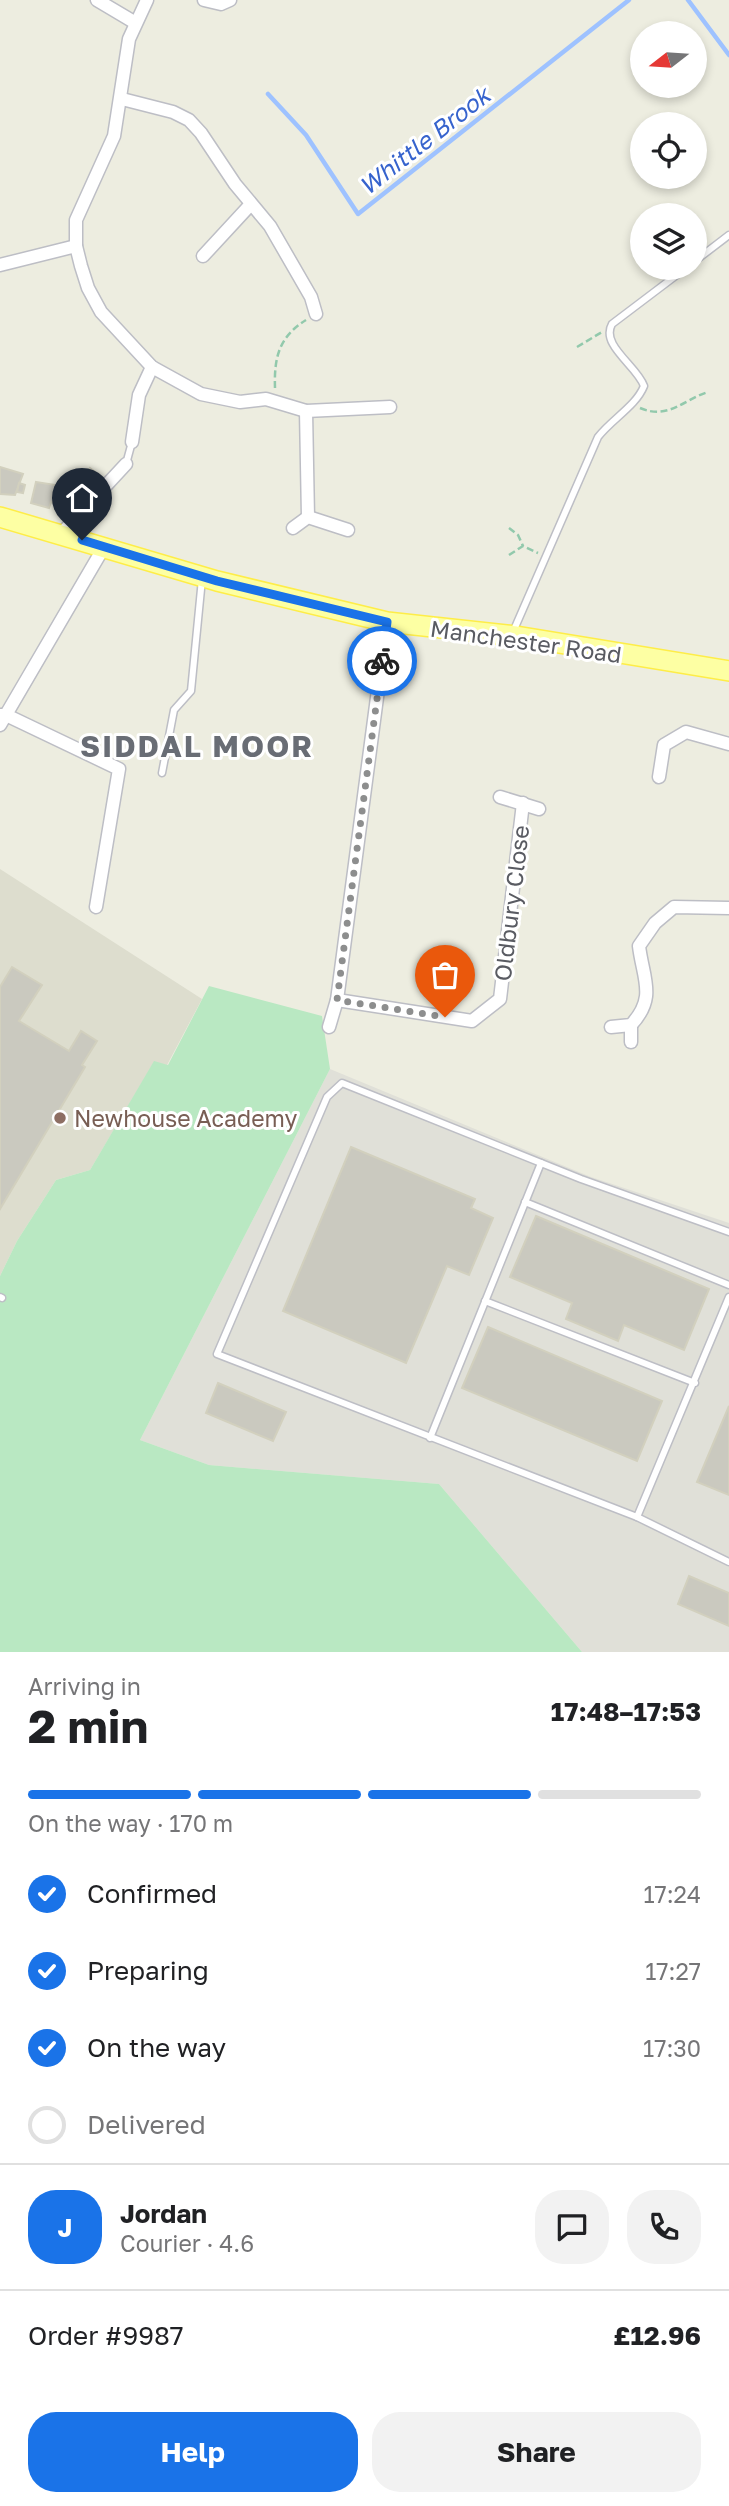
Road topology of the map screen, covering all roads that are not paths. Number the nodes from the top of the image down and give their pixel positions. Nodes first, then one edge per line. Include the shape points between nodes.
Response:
1 (97, 0) edge
2 (147, 0) edge
3 (204, 0) edge
4 (230, 0) edge
5 (134, 22) junction
6 (121, 99) junction
7 (251, 204) junction
8 (729, 235) edge
9 (76, 246) junction
10 (707, 252) edge
11 (203, 256) dead end
12 (0, 265) edge
13 (670, 280) edge
14 (316, 314) road end
15 (152, 367) junction
16 (390, 407) dead end
17 (306, 411) junction
18 (132, 442) joint
19 (126, 464) joint
20 (0, 517) edge
21 (308, 517) junction
22 (293, 528) dead end
23 (348, 530) dead end
24 (61, 534) junction
25 (104, 547) junction
26 (203, 577) junction
27 (387, 622) junction
28 (512, 635) junction
29 (729, 670) edge
30 (2, 718) edge
31 (729, 744) edge
32 (162, 773) dead end
33 (659, 777) dead end
34 (500, 797) dead end
35 (523, 803) junction
36 (539, 809) dead end
37 (96, 907) dead end
38 (729, 908) edge
39 (337, 1000) junction
40 (631, 1025) junction
41 (329, 1027) dead end
42 (611, 1027) dead end
43 (631, 1042) dead end
44 (541, 1163) junction
45 (525, 1202) junction
46 (729, 1232) edge
47 (729, 1284) edge
48 (729, 1297) edge
49 (485, 1301) junction
50 (695, 1383) junction
51 (430, 1438) junction
52 (637, 1517) junction
53 (729, 1562) edge

1 - 5 street
2 - 5 street
3 - 4 street via 221,4
5 - 6 street
6 - 7 street via 157,106 188,120
6 - 9 street via 106,158 80,208
7 - 11 street
7 - 14 street via 289,255
8 - 10 lane
9 - 12 street
9 - 15 street via 88,288 102,312
13 - 28 lane via 609,330 609,339 644,386 598,437
15 - 17 street via 201,394 240,402 265,398
15 - 18 street via 129,416
16 - 17 street
17 - 21 street
18 - 19 lane
19 - 24 street
20 - 24 main road, Manchester Road
21 - 22 street
21 - 23 street
24 - 25 main road, Manchester Road
25 - 26 main road, Manchester Road
25 - 30 street
26 - 27 main road, Manchester Road
26 - 32 lane via 191,691 174,710
27 - 28 main road, Manchester Road
27 - 39 street
28 - 29 main road, Manchester Road
30 - 37 street via 119,769
31 - 33 street via 686,732 664,745
34 - 35 street
35 - 36 street
35 - 39 street, Oldbury Close via 500,999 472,1021
38 - 40 street via 674,906 655,923 639,946 649,995 642,1014
39 - 41 street
40 - 42 street
40 - 43 street
44 - 45 lane
44 - 46 lane
44 - 51 lane via 342,1083 327,1097 217,1354
45 - 47 lane
45 - 49 lane
48 - 50 lane
49 - 50 lane
49 - 51 lane
50 - 52 lane
51 - 52 lane
52 - 53 lane

